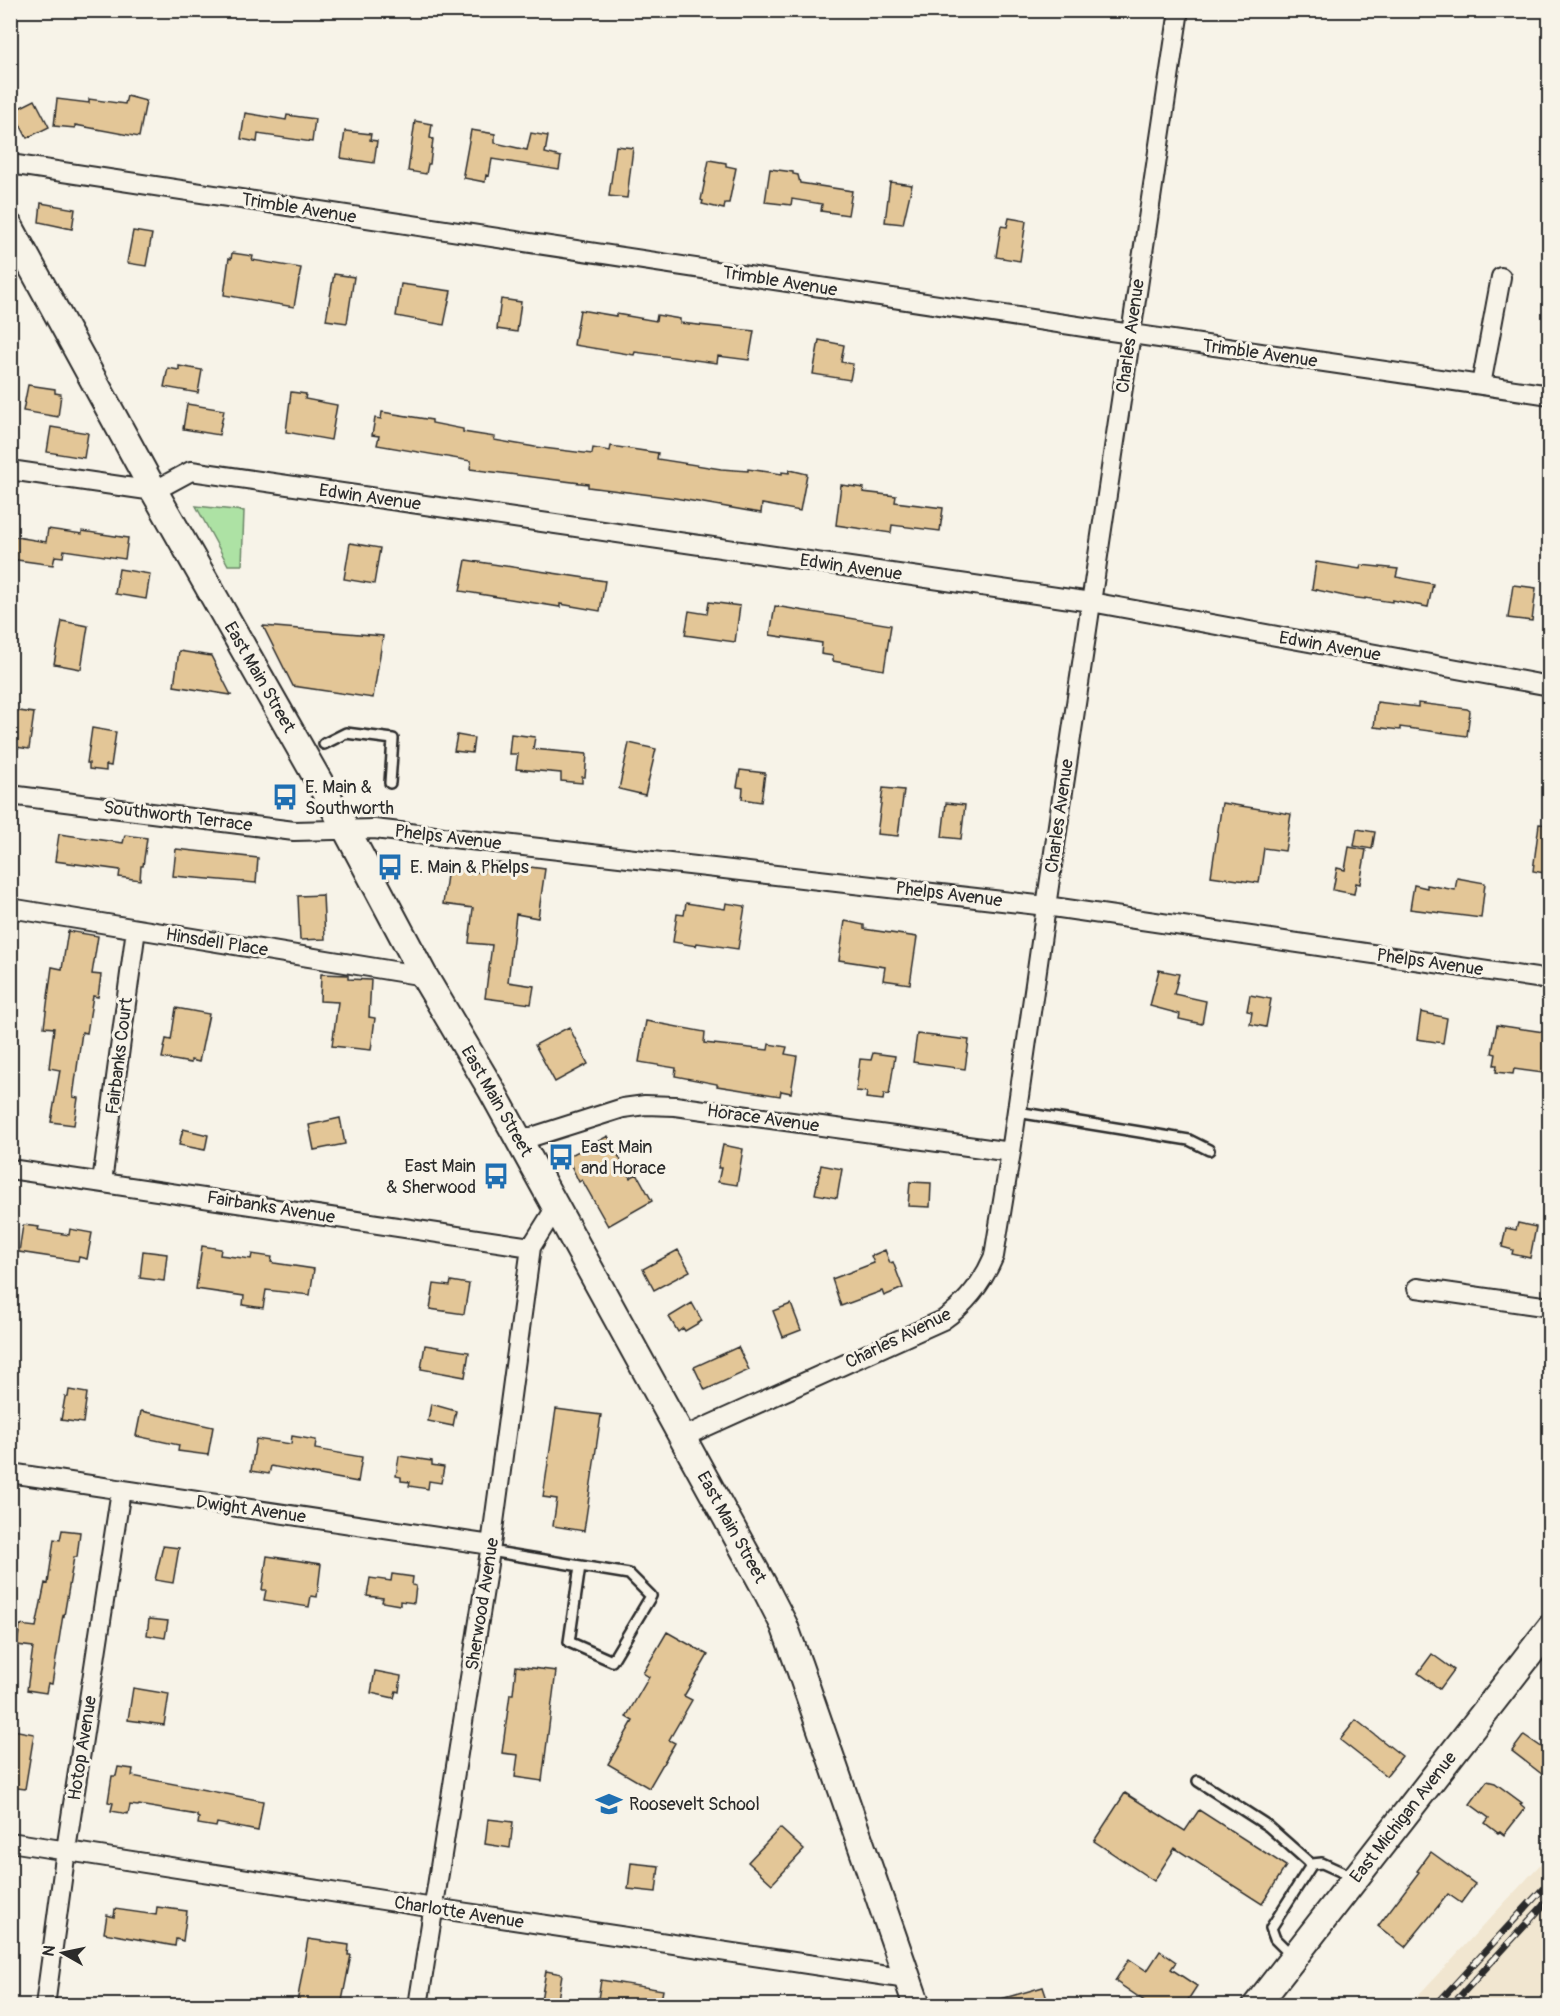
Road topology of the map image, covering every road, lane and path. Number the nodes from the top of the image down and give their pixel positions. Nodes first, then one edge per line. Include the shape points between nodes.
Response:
1 (1179, 10) edge
2 (10, 164) edge
3 (10, 227) edge
4 (1501, 277) dead end
5 (1131, 334) junction
6 (1481, 385) junction
7 (1550, 395) edge
8 (10, 470) edge
9 (153, 491) junction
10 (1091, 602) junction
11 (1550, 686) edge
12 (324, 744) dead end
13 (390, 783) dead end
14 (10, 795) edge
15 (346, 830) junction
16 (1046, 906) junction
17 (10, 908) edge
18 (136, 929) junction
19 (424, 976) junction
20 (1550, 980) edge
21 (1017, 1112) junction
22 (519, 1141) junction
23 (1209, 1149) dead end
24 (1011, 1152) junction
25 (10, 1169) edge
26 (102, 1182) junction
27 (556, 1207) junction
28 (531, 1247) junction
29 (1417, 1288) dead end
30 (1550, 1307) edge
31 (681, 1438) junction
32 (10, 1473) edge
33 (121, 1490) junction
34 (490, 1548) junction
35 (580, 1566) junction
36 (1550, 1628) edge
37 (1198, 1781) dead end
38 (10, 1842) edge
39 (66, 1850) junction
40 (1312, 1865) junction
41 (1355, 1878) junction
42 (434, 1908) junction
43 (1293, 1958) junction
44 (907, 1979) junction
45 (45, 2006) edge
46 (418, 2006) edge
47 (917, 2006) edge
48 (1256, 2006) edge

1 - 5 street, Charles Avenue
2 - 5 street, Trimble Avenue
3 - 9 street, East Main Street
4 - 6 street
5 - 6 street, Trimble Avenue
5 - 10 street, Charles Avenue
6 - 7 street, Trimble Avenue
8 - 9 street
9 - 10 street, Edwin Avenue via 191,471
9 - 15 street, East Main Street
10 - 11 street, Edwin Avenue
10 - 16 street, Charles Avenue
12 - 13 lane via 346,733 393,739
14 - 15 street, Southworth Terrace via 294,831
15 - 16 street, Phelps Avenue via 374,829
15 - 19 street, East Main Street
16 - 20 street, Phelps Avenue
16 - 21 street, Charles Avenue
17 - 18 street, Hinsdell Place
18 - 19 street, Hinsdell Place
18 - 26 street, Fairbanks Court
19 - 22 street, East Main Street
21 - 23 lane via 1189,1140
21 - 24 street, Charles Avenue
22 - 24 street, Horace Avenue via 622,1107 645,1105
22 - 27 street, East Main Street
24 - 31 street, Charles Avenue via 994,1256 960,1308 943,1320
25 - 26 street, Fairbanks Avenue
26 - 28 street, Fairbanks Avenue
27 - 28 street, Sherwood Avenue
27 - 31 street, East Main Street
28 - 34 street, Sherwood Avenue
29 - 30 street
31 - 44 street, East Main Street via 784,1625
32 - 33 street, Dwight Avenue
33 - 34 street, Dwight Avenue
33 - 39 street, Hotop Avenue
34 - 35 lane
34 - 42 street, Sherwood Avenue
35 - 35 lane via 629,1574 651,1596 612,1661 569,1642
36 - 41 street, East Michigan Avenue
37 - 40 lane via 1268,1826
38 - 39 street, Charlotte Avenue
39 - 42 street, Charlotte Avenue
39 - 45 street, Hotop Avenue
40 - 41 lane via 1322,1863
40 - 43 lane via 1271,1928 1275,1939
41 - 43 street, East Michigan Avenue
42 - 44 street, Charlotte Avenue
42 - 46 street, Sherwood Avenue
43 - 48 street, East Michigan Avenue
44 - 47 street, East Main Street

